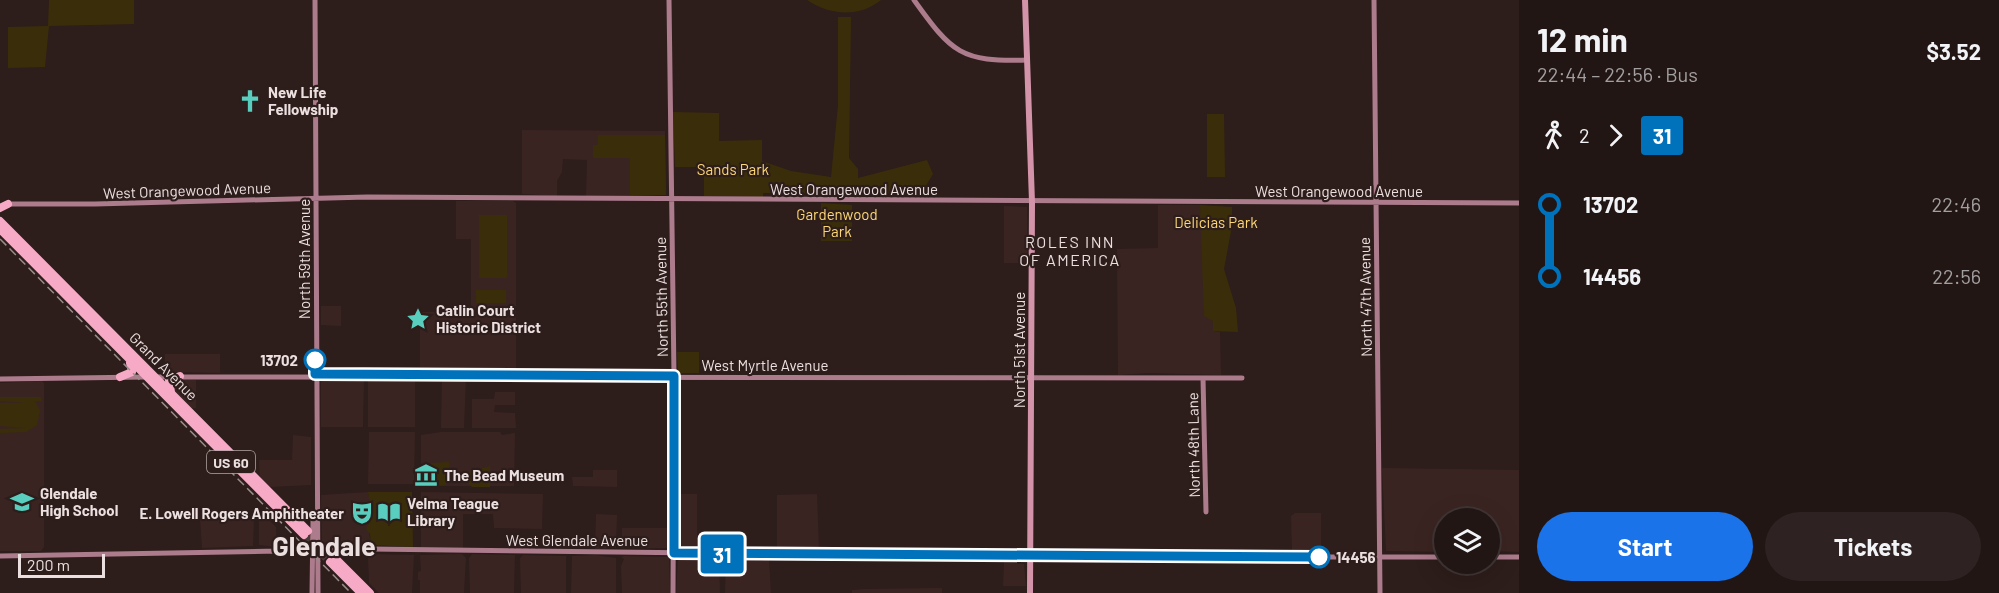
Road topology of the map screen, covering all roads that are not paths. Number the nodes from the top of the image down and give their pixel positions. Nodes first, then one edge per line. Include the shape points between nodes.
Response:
1 (315, 0) edge
2 (669, 0) edge
3 (914, 0) edge
4 (1025, 0) edge
5 (1374, 0) edge
6 (1027, 60) junction
7 (316, 198) junction
8 (671, 199) junction
9 (1032, 202) junction
10 (1376, 203) junction
11 (1519, 203) edge
12 (3, 205) edge
13 (0, 215) edge
14 (0, 221) edge
15 (0, 230) edge
16 (29, 250) junction
17 (126, 358) junction
18 (315, 374) junction
19 (180, 376) junction
20 (674, 376) junction
21 (120, 377) junction
22 (144, 377) junction
23 (155, 377) junction
24 (1203, 378) junction
25 (1242, 378) dead end
26 (0, 379) edge
27 (1031, 379) junction
28 (171, 392) junction
29 (1206, 512) dead end
30 (315, 551) junction
31 (358, 551) junction
32 (674, 553) junction
33 (0, 556) edge
34 (1030, 557) junction
35 (1380, 557) junction
36 (1434, 557) edge
37 (1500, 557) edge
38 (1519, 557) edge
39 (333, 558) junction
40 (318, 577) junction
41 (312, 593) edge
42 (318, 593) edge
43 (361, 593) edge
44 (370, 593) edge
45 (674, 593) edge
46 (1030, 593) edge
47 (1380, 593) edge

1 - 7 street, North 59th Avenue
2 - 8 street, North 55th Avenue
3 - 6 street via 942,38 959,51 984,60
4 - 6 main road, North 51st Avenue
5 - 10 street, North 47th Avenue
6 - 9 main road, North 51st Avenue
7 - 8 street, West Orangewood Avenue
7 - 12 street, West Orangewood Avenue
7 - 18 street, North 59th Avenue
8 - 9 street, West Orangewood Avenue
8 - 20 street, North 55th Avenue
9 - 10 street, West Orangewood Avenue
9 - 27 main road, North 51st Avenue
10 - 11 street, West Orangewood Avenue
10 - 35 street, North 47th Avenue
13 - 16 highway
14 - 16 highway, Grand Avenue / US 60
15 - 17 highway, Grand Avenue / US 60
16 - 23 highway, Grand Avenue / US 60
17 - 21 highway via 133,370
17 - 22 highway, Grand Avenue / US 60
18 - 19 street, West Myrtle Avenue
18 - 20 street, West Myrtle Avenue
18 - 30 street, North 59th Avenue
19 - 23 street, West Myrtle Avenue
19 - 28 highway via 170,380
20 - 27 street, West Myrtle Avenue
20 - 32 street, North 55th Avenue
21 - 22 street, West Myrtle Avenue
21 - 26 street, West Myrtle Avenue
22 - 23 street, West Myrtle Avenue
22 - 28 highway, Grand Avenue / US 60 via 306,533
23 - 28 highway, Grand Avenue / US 60
24 - 25 street, West Myrtle Avenue
24 - 27 street, West Myrtle Avenue
24 - 29 street, North 48th Lane
27 - 34 main road, North 51st Avenue
30 - 31 street, West Glendale Avenue
30 - 33 street, West Glendale Avenue
30 - 39 street, West Glendale Avenue
30 - 40 street, North 59th Avenue
30 - 41 street, North 59th Avenue
31 - 32 street, West Glendale Avenue
31 - 39 street, West Glendale Avenue
32 - 34 street, West Glendale Avenue
32 - 45 street, North 55th Avenue
34 - 35 street, West Glendale Avenue
34 - 46 main road, North 51st Avenue
35 - 36 street, West Glendale Avenue
35 - 47 street, North 47th Avenue
37 - 38 street
39 - 40 street via 322,559
39 - 43 highway
39 - 44 highway
40 - 42 street, North 59th Avenue

